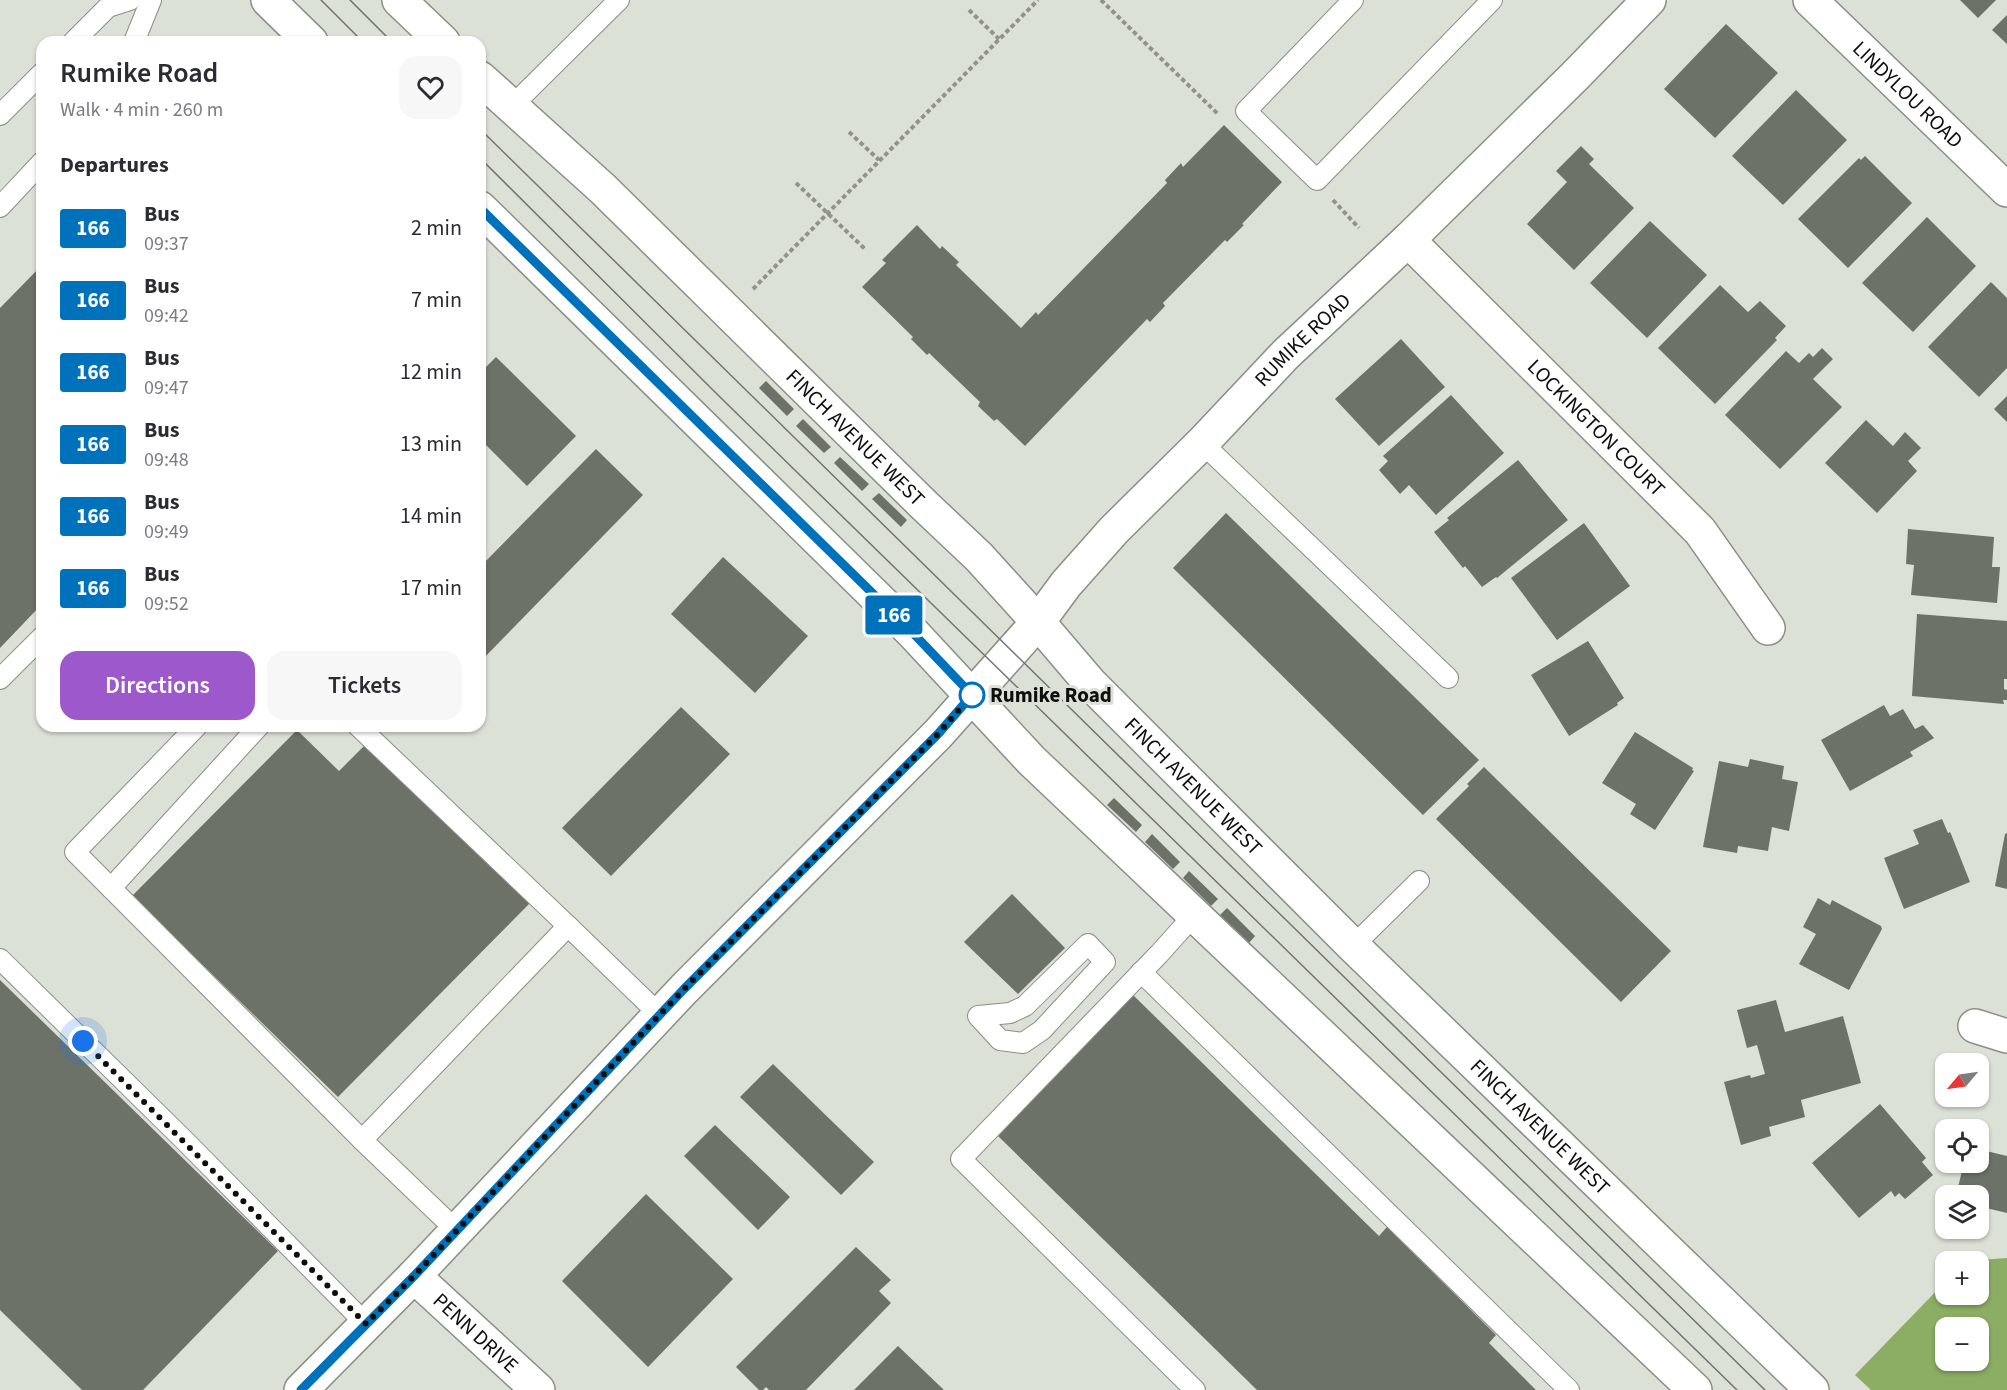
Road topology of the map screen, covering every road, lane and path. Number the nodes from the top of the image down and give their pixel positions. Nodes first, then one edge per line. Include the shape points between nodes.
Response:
1 (130, 0) edge
2 (151, 0) edge
3 (268, 0) edge
4 (399, 0) edge
5 (619, 0) edge
6 (1038, 0) edge
7 (1101, 0) edge
8 (1353, 0) edge
9 (1492, 0) edge
10 (1649, 0) edge
11 (1810, 0) edge
12 (969, 10) dead end
13 (79, 36) edge
14 (136, 36) edge
15 (305, 36) edge
16 (437, 36) edge
17 (999, 39) junction
18 (36, 79) edge
19 (486, 84) edge
20 (511, 107) junction
21 (1246, 111) junction
22 (0, 115) edge
23 (849, 132) dead end
24 (879, 160) junction
25 (36, 168) edge
26 (1317, 180) junction
27 (796, 183) dead end
28 (2007, 190) edge
29 (0, 207) edge
30 (486, 214) edge
31 (828, 214) junction
32 (1359, 228) dead end
33 (1408, 240) junction
34 (864, 249) dead end
35 (753, 289) dead end
36 (1202, 443) junction
37 (1038, 622) junction
38 (1768, 628) dead end
39 (36, 643) edge
40 (1448, 678) dead end
41 (0, 679) edge
42 (972, 695) junction
43 (191, 732) edge
44 (254, 732) edge
45 (364, 732) edge
46 (1419, 881) dead end
47 (111, 888) junction
48 (1194, 915) junction
49 (568, 926) junction
50 (1088, 944) joint
51 (1353, 946) junction
52 (0, 959) edge
53 (1141, 972) junction
54 (660, 1015) junction
55 (1975, 1026) dead end
56 (2007, 1036) edge
57 (362, 1140) junction
58 (456, 1230) junction
59 (414, 1276) junction
60 (366, 1324) junction
61 (301, 1390) edge
62 (538, 1390) edge
63 (1195, 1390) edge
64 (1569, 1390) edge
65 (1695, 1390) edge
66 (1812, 1390) edge

1 - 13 lane via 108,7
2 - 14 lane
3 - 15 main road
4 - 16 main road
5 - 20 lane
6 - 17 path
7 - 21 path via 1224,120 1236,108
8 - 21 lane
9 - 26 lane
10 - 33 main road, RUMIKE ROAD
11 - 28 main road, LINDYLOU ROAD
12 - 17 path
17 - 24 path
18 - 22 lane
19 - 20 main road, FINCH AVENUE WEST
20 - 37 main road, FINCH AVENUE WEST via 670,253 979,557
21 - 26 lane
23 - 24 path
24 - 31 path
25 - 29 lane
26 - 32 path
27 - 31 path
30 - 42 main road
31 - 34 path
31 - 35 path
33 - 36 main road, RUMIKE ROAD via 1286,354
33 - 38 main road, LOCKINGTON COURT via 1700,531
36 - 37 main road, RUMIKE ROAD via 1114,530
36 - 40 lane
37 - 42 main road, RUMIKE ROAD
37 - 51 main road, FINCH AVENUE WEST via 1090,683
39 - 41 lane
42 - 48 main road via 1031,760
42 - 54 main road, RUMIKE ROAD
43 - 47 lane via 75,852
44 - 47 lane
45 - 49 lane
46 - 51 lane
47 - 57 lane
48 - 53 lane
48 - 65 main road
49 - 54 lane
49 - 57 lane
50 - 50 lane via 1025,1006 1010,1013 978,1016 1000,1040 1023,1043 1042,1030 1105,962
51 - 66 main road, FINCH AVENUE WEST
52 - 60 lane
53 - 63 lane via 961,1159
53 - 64 lane
54 - 58 main road, RUMIKE ROAD
55 - 56 main road
57 - 58 lane
58 - 59 main road, RUMIKE ROAD
59 - 60 main road, RUMIKE ROAD
59 - 62 main road, PENN DRIVE
60 - 61 main road, RUMIKE ROAD

